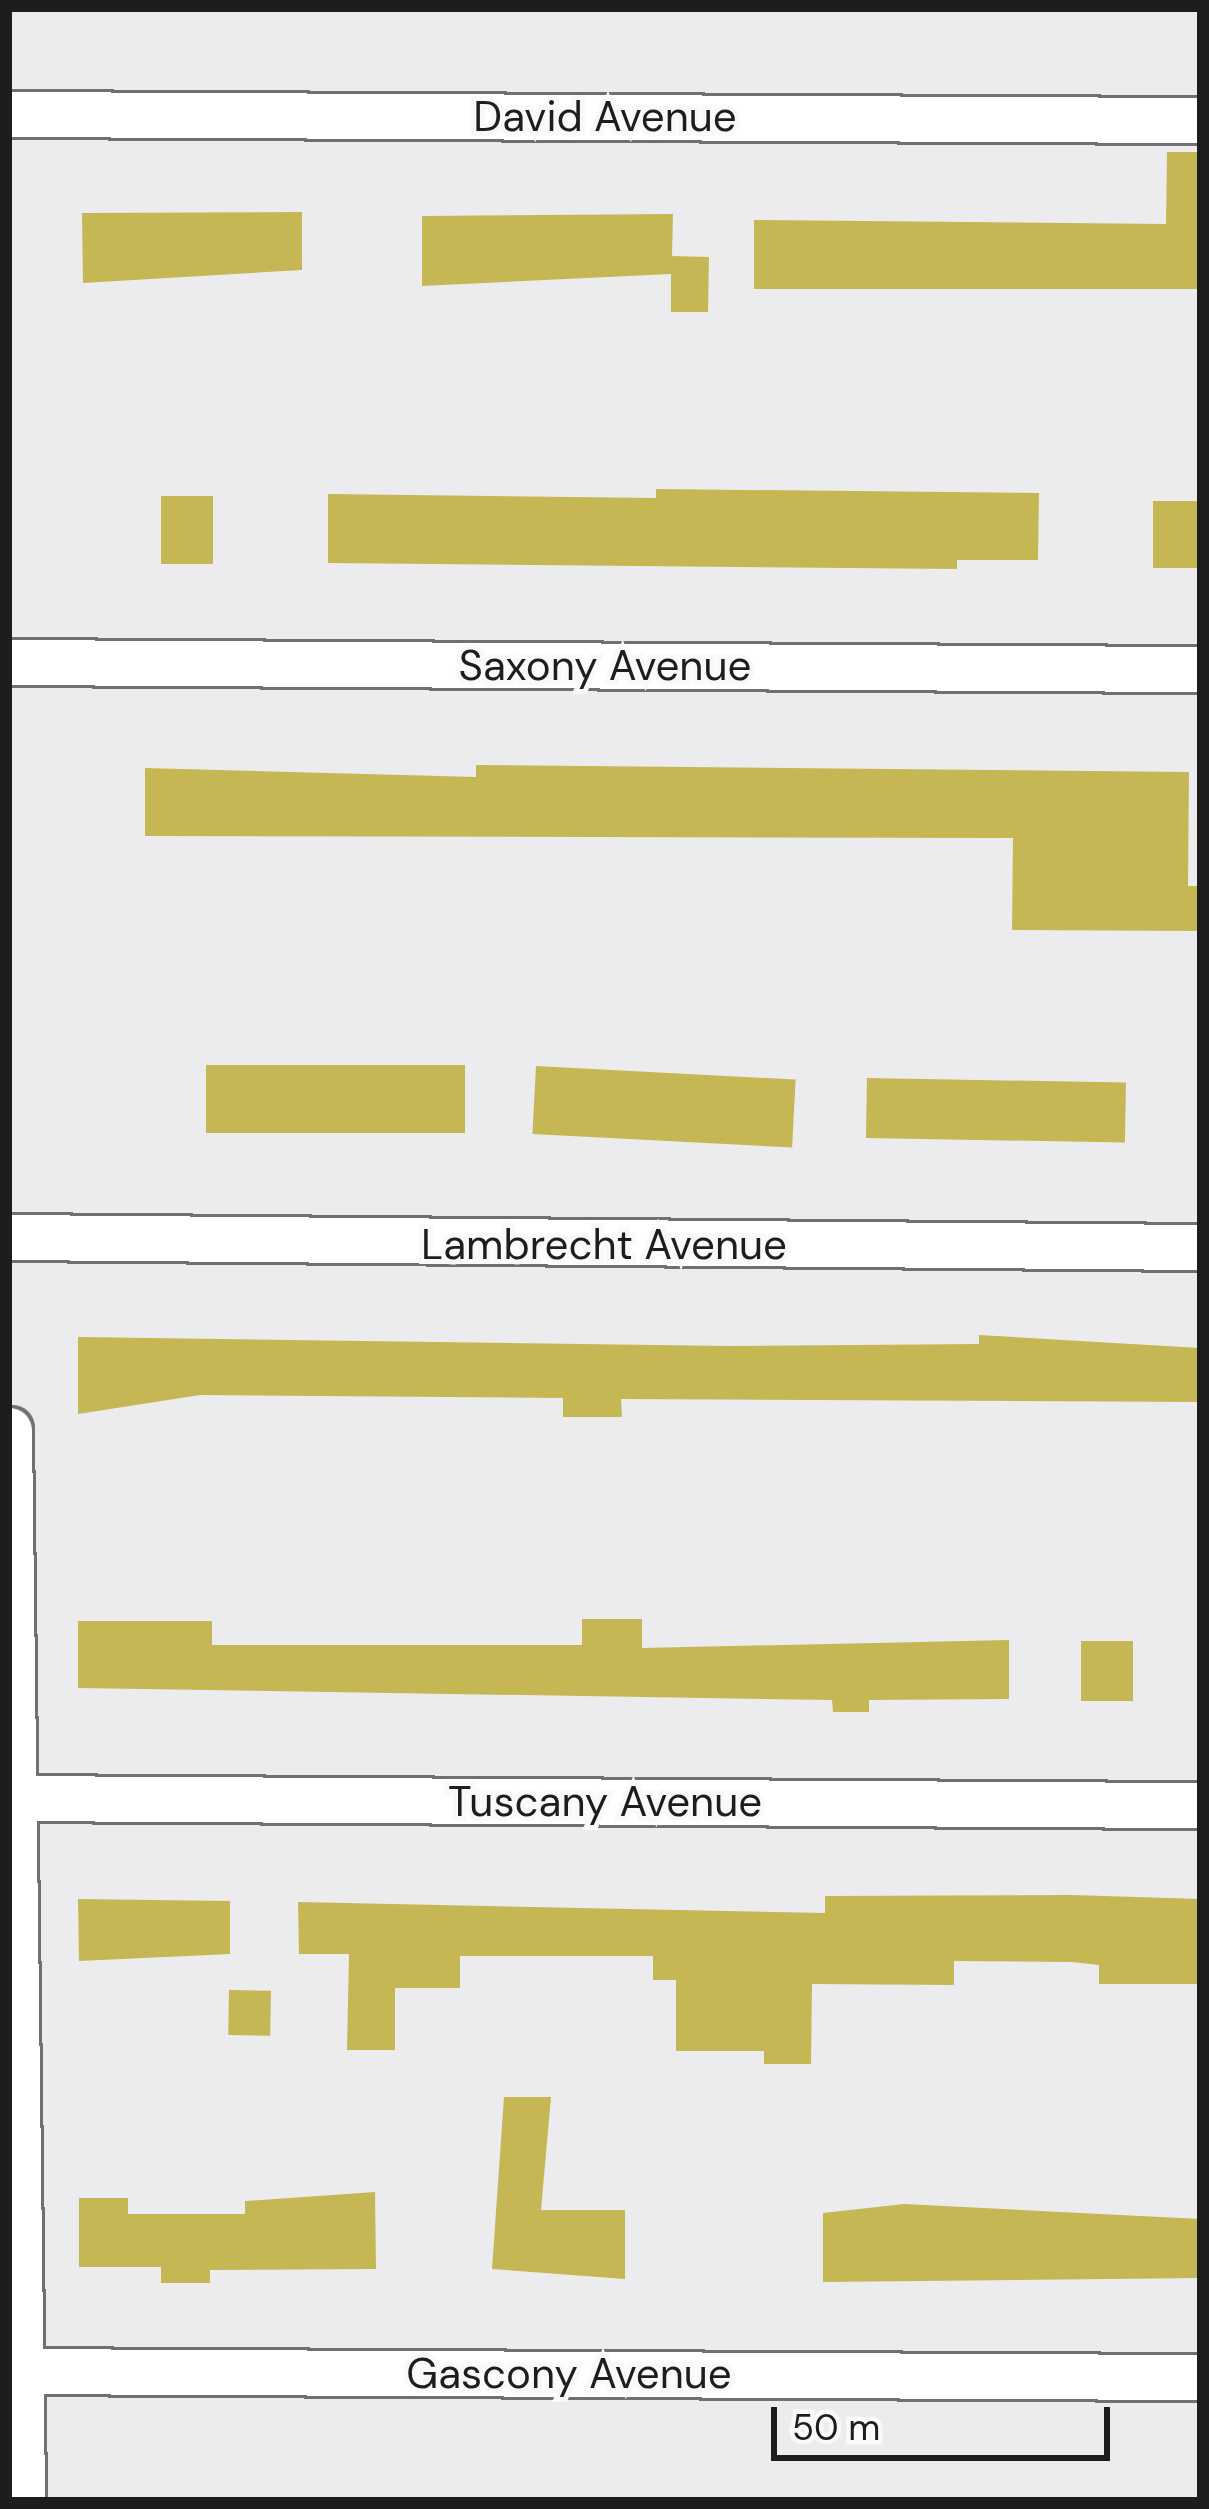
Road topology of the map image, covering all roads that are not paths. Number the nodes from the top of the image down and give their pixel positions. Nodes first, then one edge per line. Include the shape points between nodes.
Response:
1 (9, 114) edge
2 (1200, 120) edge
3 (9, 662) edge
4 (1200, 670) edge
5 (9, 1238) edge
6 (1200, 1247) edge
7 (9, 1430) edge
8 (12, 1798) edge
9 (1200, 1805) edge
10 (15, 2371) edge
11 (1200, 2377) edge
12 (22, 2500) edge

1 - 2 street, David Avenue
3 - 4 street, Saxony Avenue
5 - 6 street, Lambrecht Avenue
7 - 8 street
8 - 9 street, Tuscany Avenue
8 - 10 street
10 - 11 street, Gascony Avenue
10 - 12 street

